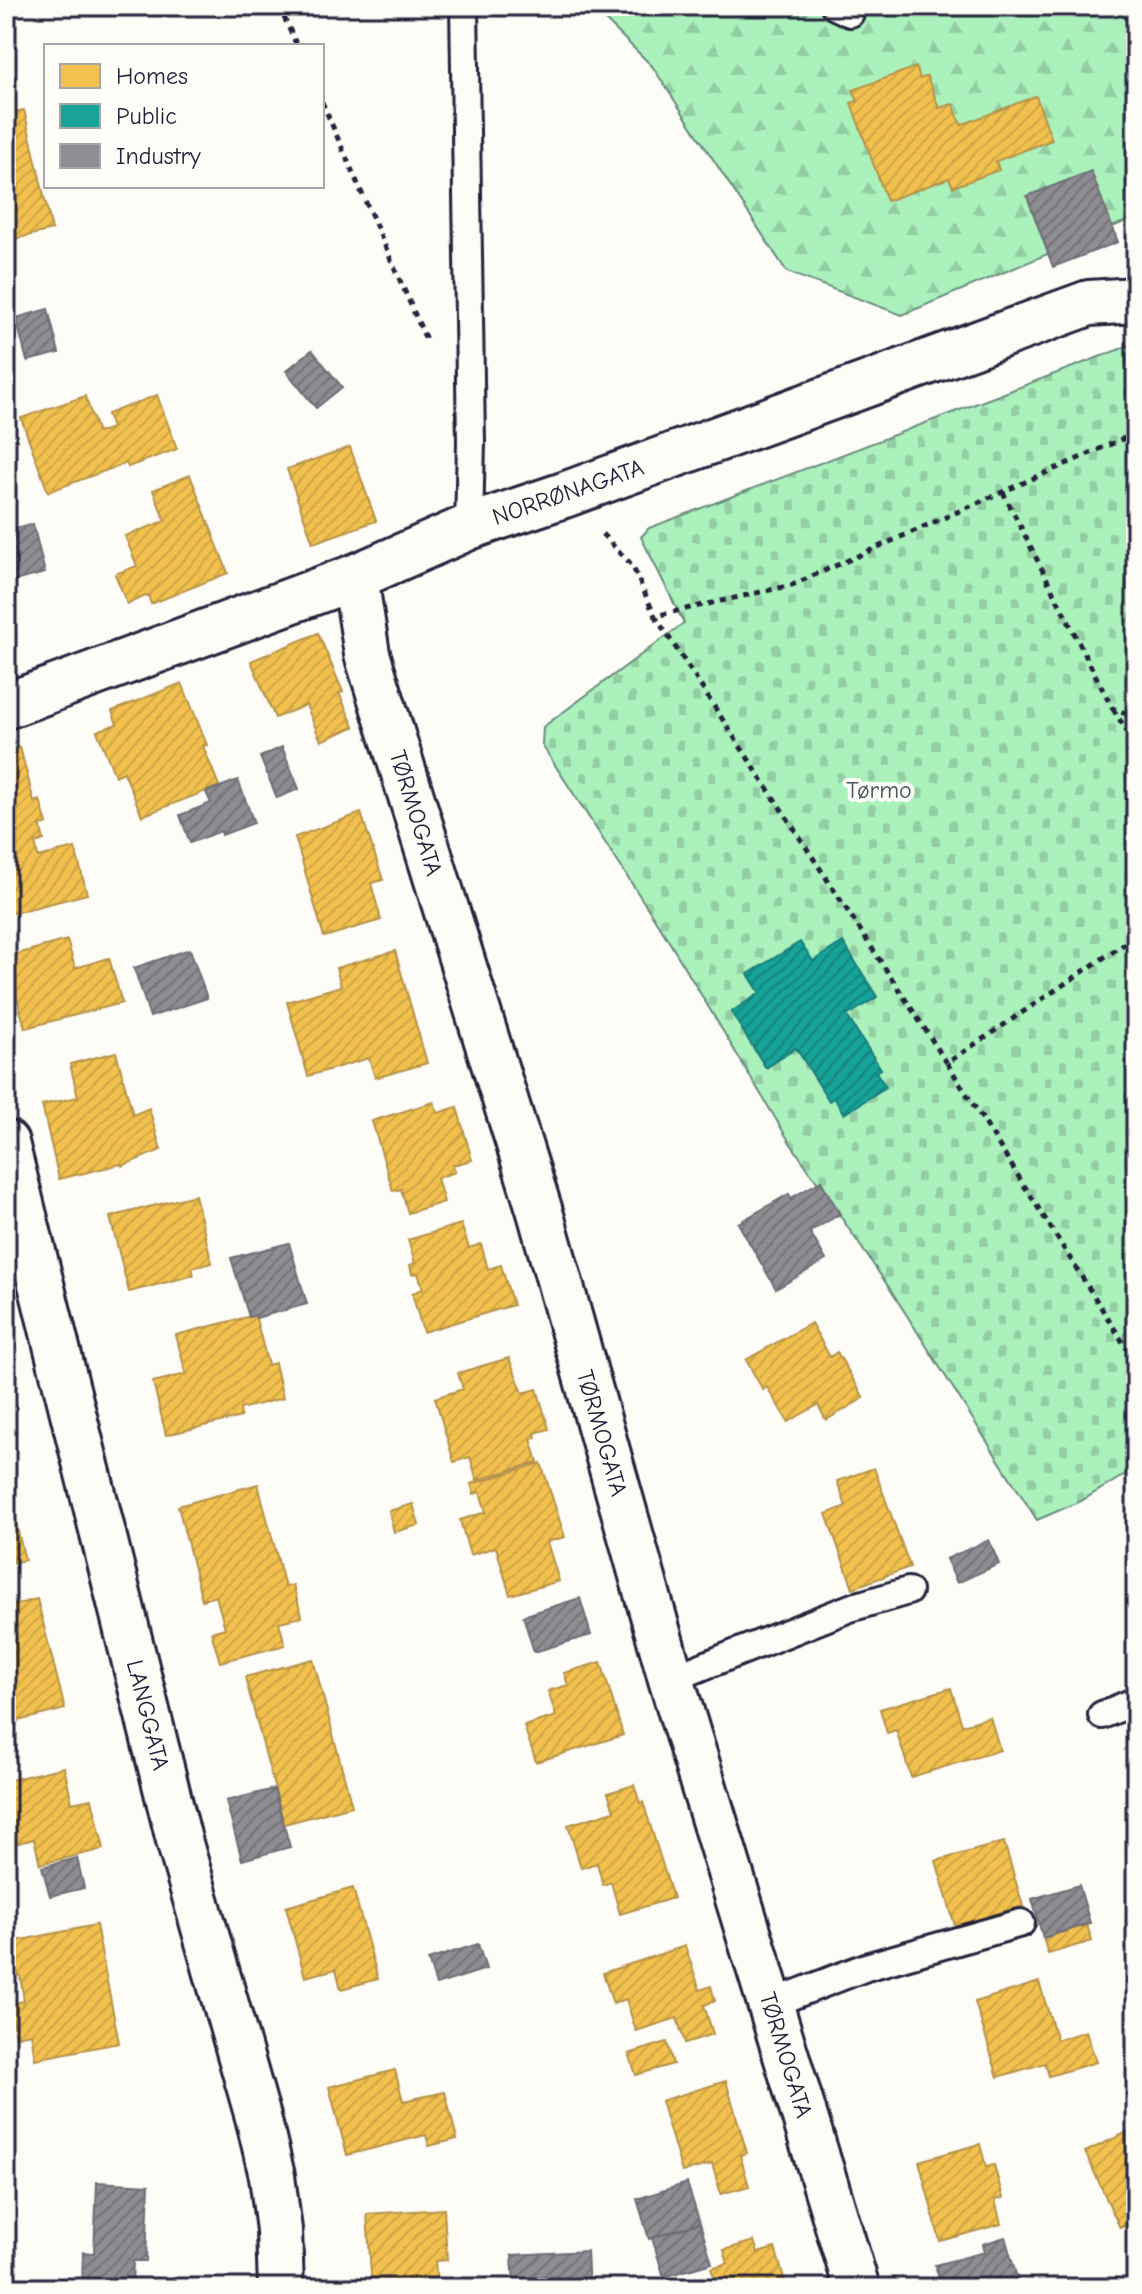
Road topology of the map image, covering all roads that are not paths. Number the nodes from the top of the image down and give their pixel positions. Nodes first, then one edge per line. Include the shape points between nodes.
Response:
1 (464, 6) edge
2 (1136, 300) edge
3 (469, 527) junction
4 (355, 577) junction
5 (6, 706) edge
6 (6, 1143) edge
7 (908, 1591) dead end
8 (671, 1679) junction
9 (1136, 1701) edge
10 (1102, 1715) dead end
11 (1021, 1923) dead end
12 (770, 2004) junction
13 (281, 2288) edge
14 (857, 2288) edge

1 - 3 lane
2 - 3 street, NORRØNAGATA via 1089,303
3 - 4 street, NORRØNAGATA
4 - 5 street, NORRØNAGATA
4 - 8 street, TØRMOGATA via 367,654 540,1212
6 - 13 street, LANGGATA via 179,1840 258,2117 272,2176
7 - 8 lane via 850,1608
8 - 12 street, TØRMOGATA
9 - 10 lane
11 - 12 lane via 866,1967
12 - 14 street, TØRMOGATA

